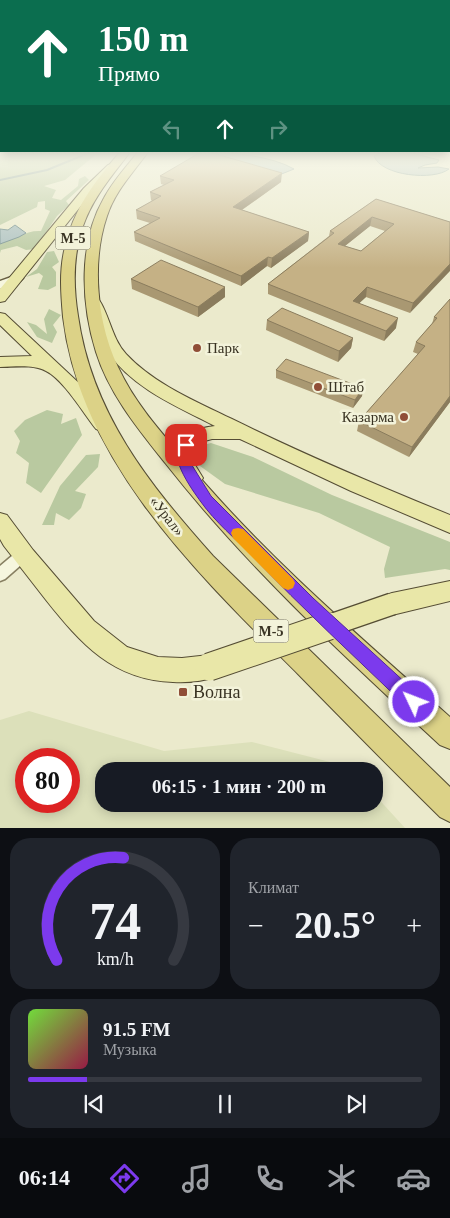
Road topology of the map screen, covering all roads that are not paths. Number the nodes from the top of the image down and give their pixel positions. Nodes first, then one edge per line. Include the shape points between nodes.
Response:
1 (87, 191) edge
2 (94, 191) edge
3 (114, 191) edge
4 (17, 278) junction
5 (0, 285) edge
6 (0, 298) edge
7 (94, 303) junction
8 (0, 317) edge
9 (0, 362) edge
10 (55, 369) junction
11 (247, 435) junction
12 (111, 438) junction
13 (206, 499) junction
14 (0, 521) edge
15 (450, 524) edge
16 (24, 554) junction
17 (0, 575) edge
18 (450, 590) edge
19 (450, 735) edge
20 (450, 808) edge

1 - 4 main road
2 - 12 highway, «Урал» / М-5 via 73,239 68,288 77,356
3 - 7 highway, М-5 via 100,224 93,257
4 - 5 main road
4 - 6 main road
7 - 11 main road via 108,340 132,370 155,386
7 - 13 highway, М-5 via 104,354 126,396
8 - 10 main road
9 - 10 main road via 30,360
10 - 12 main road via 75,389
11 - 13 main road via 216,431 196,436 186,445 182,455 184,463
11 - 15 main road
12 - 20 highway, «Урал» / М-5 via 171,522 218,577
13 - 19 highway, М-5 via 308,602
14 - 16 main road
16 - 17 street
16 - 18 main road, bridge via 92,636 130,662 155,669 189,671 209,667 392,604

